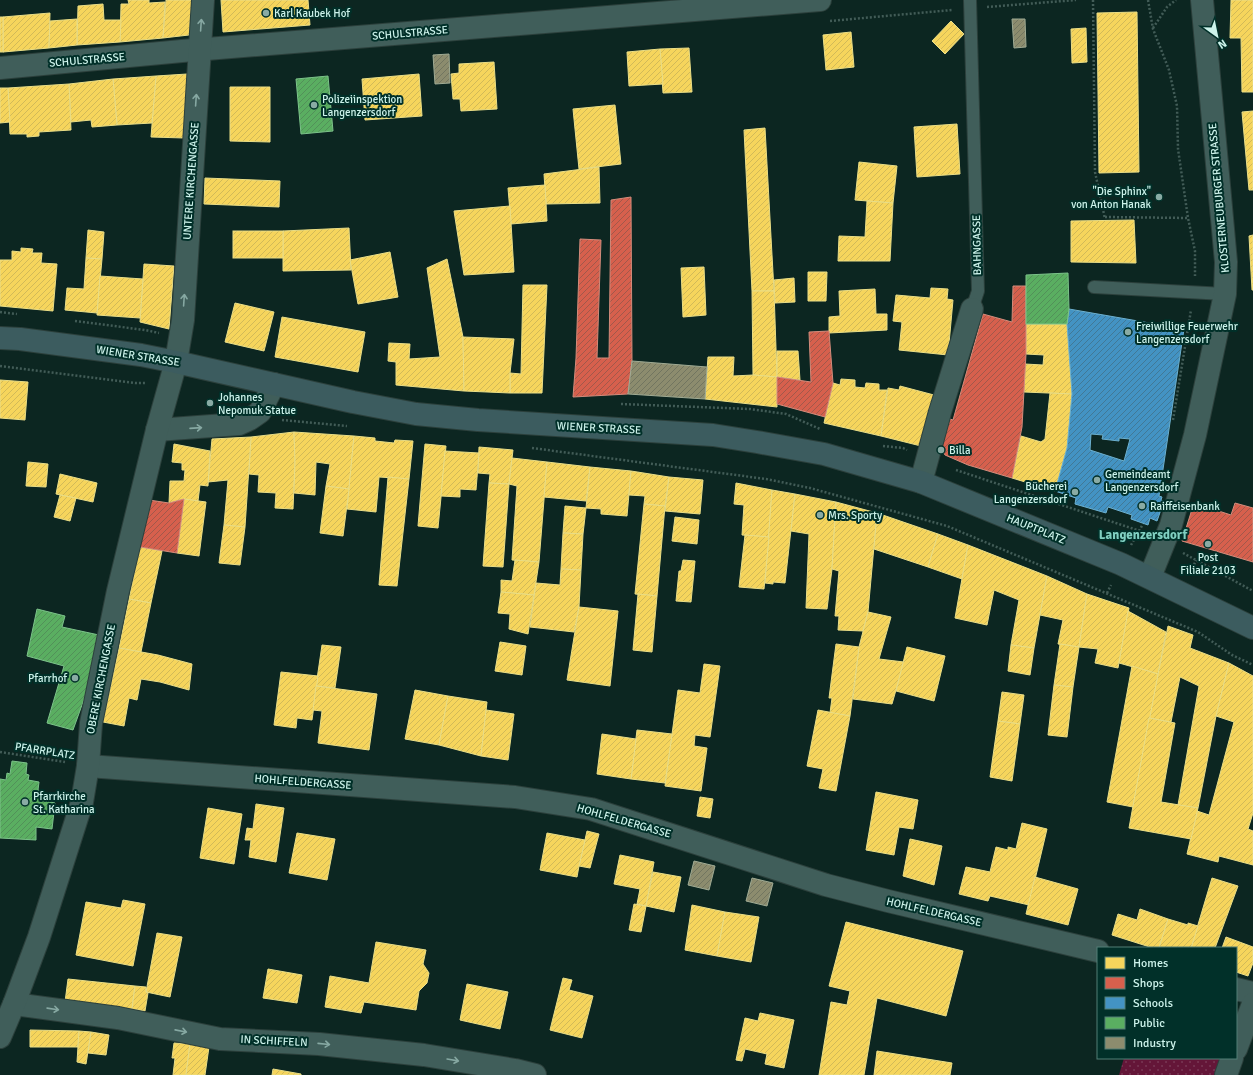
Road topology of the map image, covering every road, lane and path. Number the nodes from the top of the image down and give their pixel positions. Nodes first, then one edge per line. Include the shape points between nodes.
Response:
1 (203, 0) edge
2 (820, 0) edge
3 (970, 0) edge
4 (1093, 0) edge
5 (1148, 0) edge
6 (1176, 0) edge
7 (1202, 0) edge
8 (796, 1) edge
9 (1153, 29) junction
10 (199, 50) junction
11 (1094, 56) junction
12 (1098, 56) dead end
13 (0, 68) edge
14 (1095, 136) junction
15 (1099, 136) dead end
16 (1188, 218) junction
17 (1094, 287) dead end
18 (1194, 292) junction
19 (1225, 294) junction
20 (972, 309) joint
21 (0, 338) edge
22 (176, 362) junction
23 (0, 366) edge
24 (135, 383) dead end
25 (274, 384) junction
26 (613, 404) dead end
27 (260, 412) junction
28 (1173, 422) dead end
29 (351, 426) dead end
30 (157, 430) junction
31 (826, 432) dead end
32 (878, 445) dead end
33 (530, 448) dead end
34 (927, 460) junction
35 (921, 482) junction
36 (1143, 524) dead end
37 (1182, 552) dead end
38 (1150, 577) junction
39 (1253, 591) edge
40 (1253, 628) edge
41 (1253, 664) edge
42 (0, 752) edge
43 (88, 766) junction
44 (1097, 951) edge
45 (1237, 989) edge
46 (1253, 993) edge
47 (14, 1004) junction
48 (1253, 1004) edge
49 (1, 1030) edge
50 (1237, 1046) edge
51 (1232, 1059) edge
52 (535, 1075) edge
53 (1226, 1075) edge

10 -> 1 street, UNTERE KIRCHENGASSE
2 - 8 street, SCHULSTRASSE
3 - 20 lane, BAHNGASSE via 978,291
4 - 11 path
5 - 9 path
6 - 9 path via 1167,7
7 - 19 street, KLOSTERNEUBURGER STRASSE via 1226,262
8 - 10 street, SCHULSTRASSE
9 - 16 path via 1169,70 1177,106 1178,149
10 - 13 street, SCHULSTRASSE
22 -> 10 street, UNTERE KIRCHENGASSE via 182,320
11 - 12 path
11 - 14 path
14 - 15 path
14 - 16 path via 1095,172 1105,218
16 - 18 path via 1195,251
17 - 18 lane
18 - 19 lane
18 - 28 path
19 - 38 street, KLOSTERNEUBURGER STRASSE via 1195,435 1173,517
20 - 34 street, BAHNGASSE
21 - 22 main road, WIENER STRASSE via 135,354
22 - 25 main road, WIENER STRASSE
22 - 30 street, OBERE KIRCHENGASSE
23 - 24 path
25 - 27 street
25 - 35 main road, WIENER STRASSE via 416,414 713,435 824,454
26 - 31 path via 750,409 786,414
27 - 29 path via 283,420
30 -> 27 street via 239,424
30 - 43 street, OBERE KIRCHENGASSE via 115,606 91,723
32 - 34 path via 903,448
33 - 41 path via 766,479 810,488 947,526 1198,632 1232,655
34 - 35 street, BAHNGASSE
34 - 36 path via 1138,530
35 - 38 main road, HAUPTPLATZ
37 - 39 path
38 - 40 main road, HAUPTPLATZ
42 - 43 path, PFARRPLATZ
43 - 44 street, HOHLFELDERGASSE via 515,797 591,810 826,884
43 - 47 street, OBERE KIRCHENGASSE via 82,802 40,937
45 - 46 street
47 - 49 street, OBERE KIRCHENGASSE
47 -> 52 street, IN SCHIFFELN via 118,1018 220,1038 319,1044 424,1055
48 - 50 street
51 - 53 street

